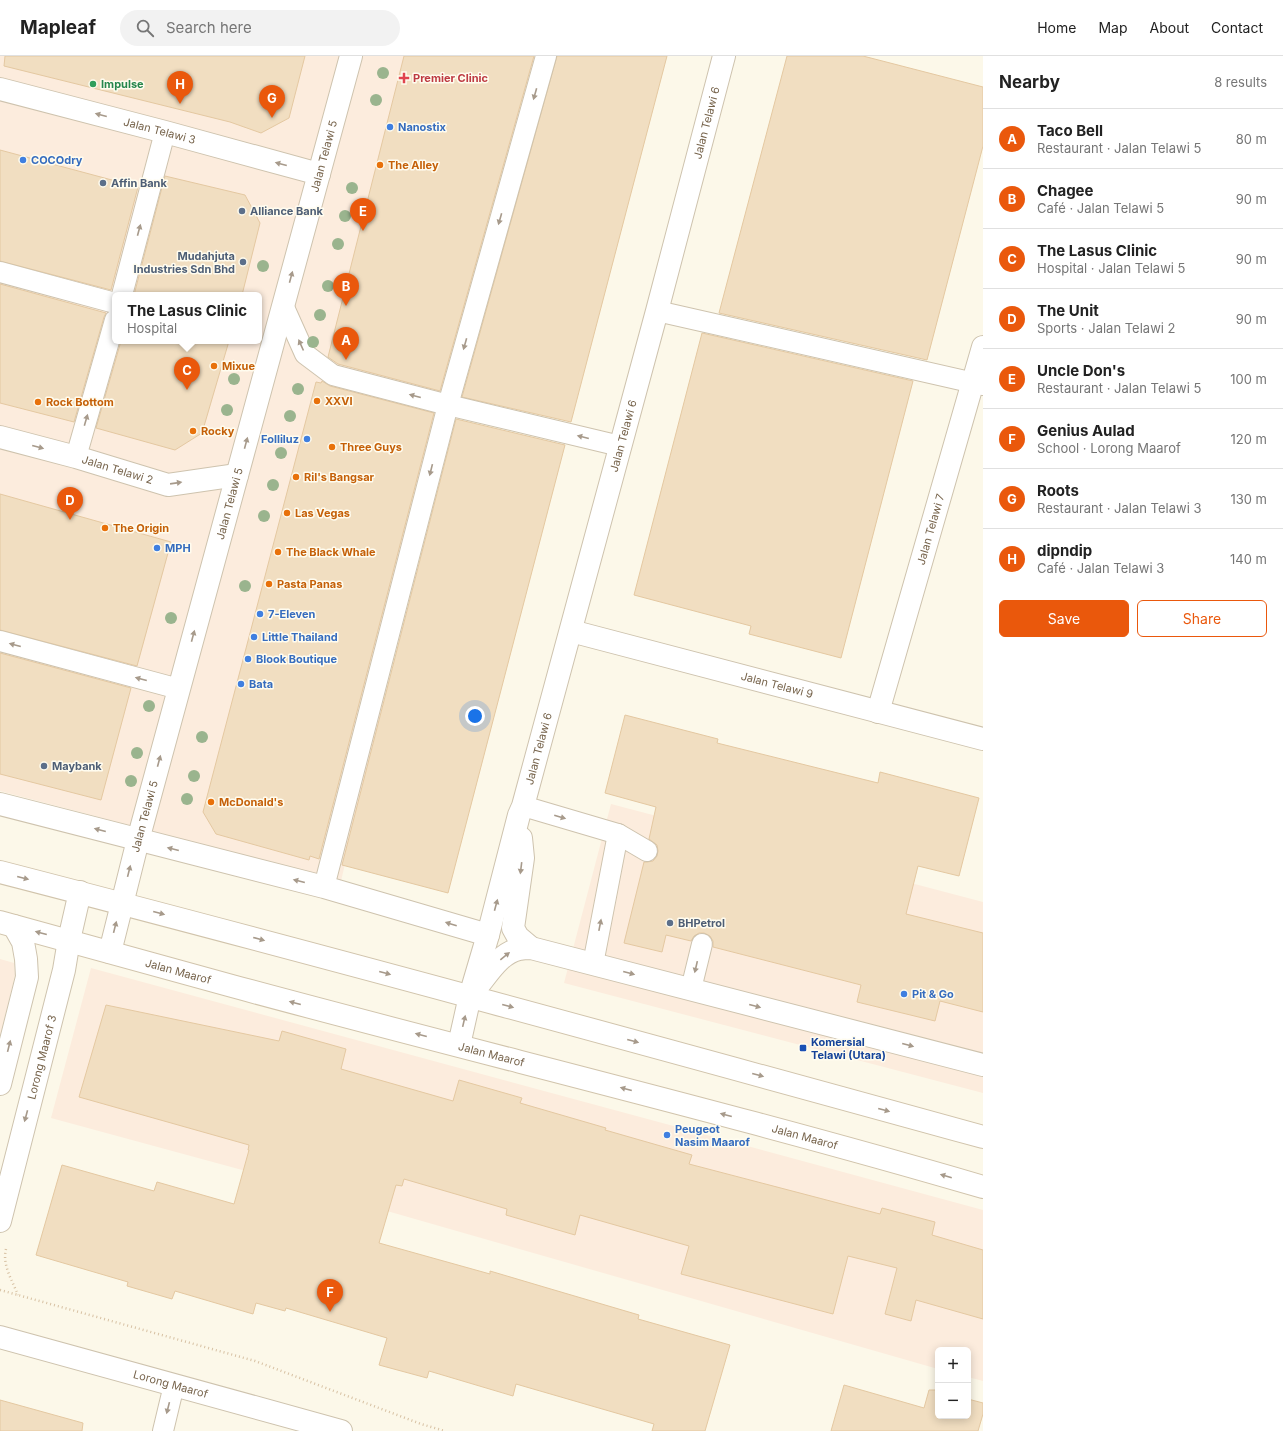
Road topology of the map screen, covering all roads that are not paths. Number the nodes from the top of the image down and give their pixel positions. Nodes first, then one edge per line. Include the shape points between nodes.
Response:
1 (351, 56) edge
2 (546, 56) edge
3 (724, 56) edge
4 (0, 89) edge
5 (165, 132) junction
6 (319, 174) junction
7 (0, 272) edge
8 (123, 292) edge
9 (112, 302) edge
10 (283, 305) junction
11 (657, 310) junction
12 (112, 331) edge
13 (983, 347) edge
14 (978, 383) edge
15 (448, 405) junction
16 (0, 437) edge
17 (620, 446) junction
18 (76, 457) junction
19 (237, 475) junction
20 (570, 631) junction
21 (0, 640) edge
22 (179, 689) junction
23 (878, 712) junction
24 (983, 739) edge
25 (0, 804) edge
26 (521, 811) junction
27 (618, 834) junction
28 (138, 840) junction
29 (647, 851) dead end
30 (0, 872) edge
31 (324, 887) junction
32 (80, 892) junction
33 (121, 903) junction
34 (7, 924) edge
35 (488, 935) junction
36 (69, 940) junction
37 (702, 944) dead end
38 (532, 948) junction
39 (110, 952) junction
40 (593, 964) junction
41 (691, 989) junction
42 (470, 996) junction
43 (459, 1045) junction
44 (983, 1065) edge
45 (0, 1084) edge
46 (983, 1137) edge
47 (983, 1187) edge
48 (0, 1221) edge
49 (0, 1337) edge
50 (174, 1385) junction
51 (162, 1431) edge
52 (341, 1431) edge

1 - 6 street, Jalan Telawi 5
2 -> 15 lane
3 - 11 street, Jalan Telawi 6
5 -> 4 street, Jalan Telawi 3
6 -> 5 street, Jalan Telawi 3
8 -> 5 lane
10 -> 6 street, Jalan Telawi 5
7 - 9 lane
15 -> 10 lane via 333,375 305,354
19 -> 10 street, Jalan Telawi 5
11 - 14 lane
11 - 17 street, Jalan Telawi 6
18 -> 12 lane
13 - 14 street, Jalan Telawi 7
14 - 23 street, Jalan Telawi 7
17 -> 15 lane
15 -> 31 lane
16 -> 18 street, Jalan Telawi 2
17 - 20 street, Jalan Telawi 6
18 -> 19 street, Jalan Telawi 2 via 168,485
22 -> 19 street, Jalan Telawi 5
20 - 23 street, Jalan Telawi 9
20 - 26 street, Jalan Telawi 6
22 -> 21 lane
28 -> 22 street, Jalan Telawi 5
23 - 24 street, Jalan Telawi 9
28 -> 25 street
26 -> 27 lane
35 -> 26 street, Jalan Telawi 6
26 -> 38 street, Jalan Telawi 6 via 523,858 513,928 518,937
27 - 29 lane
40 -> 27 lane
31 -> 28 street
33 -> 28 street, Jalan Telawi 5
30 -> 32 street
35 -> 31 street
32 - 33 street
32 - 36 street, Lorong Maarof 3
39 -> 33 street, Jalan Telawi 5
33 -> 42 street
36 -> 34 street, Jalan Maarof
45 -> 34 street via 27,977 22,942
35 - 42 street, Jalan Telawi 6
36 - 39 street, Jalan Maarof
36 -> 48 street, Lorong Maarof 3 via 64,970
37 -> 41 lane
38 - 40 street
42 -> 38 street via 508,953 519,948
43 -> 39 street, Jalan Maarof
40 -> 41 street
41 -> 44 street
43 -> 42 street, Jalan Telawi 6
42 -> 46 street
47 -> 43 street, Jalan Maarof via 881,1157
49 - 50 street, Lorong Maarof
50 -> 51 lane
50 - 52 street, Lorong Maarof

